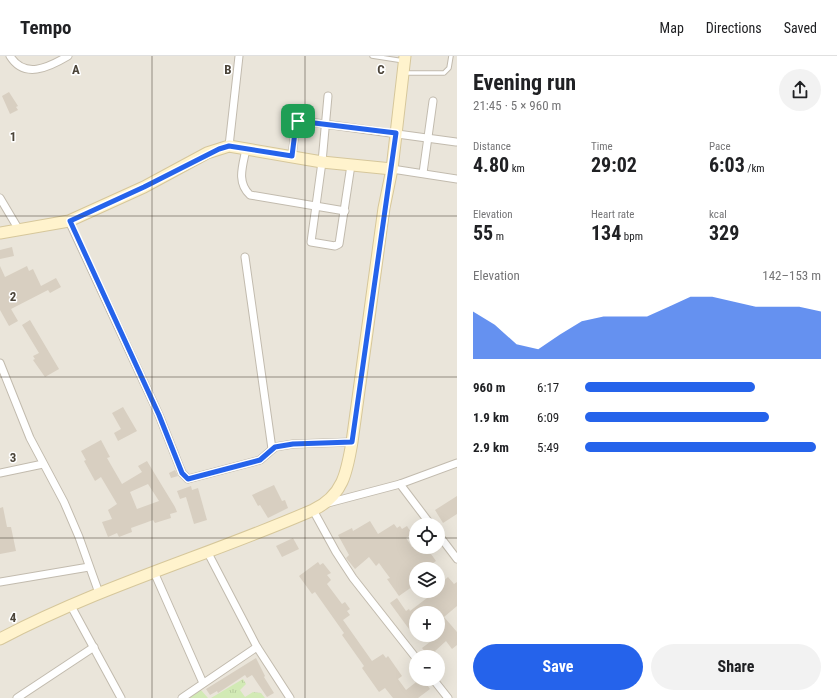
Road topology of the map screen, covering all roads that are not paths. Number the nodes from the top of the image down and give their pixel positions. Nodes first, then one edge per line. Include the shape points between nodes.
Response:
1 (10, 56) edge
2 (68, 56) edge
3 (239, 56) edge
4 (372, 56) edge
5 (451, 56) edge
6 (405, 58) edge
7 (403, 73) junction
8 (328, 96) dead end
9 (433, 102) dead end
10 (326, 125) junction
11 (396, 133) junction
12 (428, 138) junction
13 (456, 142) dead end
14 (229, 146) junction
15 (246, 149) junction
16 (292, 156) junction
17 (322, 162) junction
18 (351, 166) junction
19 (392, 169) junction
20 (423, 173) junction
21 (457, 179) edge
22 (0, 198) edge
23 (316, 207) junction
24 (345, 211) junction
25 (70, 221) junction
26 (18, 230) junction
27 (0, 233) edge
28 (245, 257) dead end
29 (0, 364) edge
30 (352, 442) junction
31 (272, 449) junction
32 (457, 462) edge
33 (43, 464) junction
34 (0, 473) edge
35 (400, 484) junction
36 (328, 502) junction
37 (314, 510) junction
38 (426, 518) edge
39 (445, 543) edge
40 (208, 553) junction
41 (457, 559) edge
42 (89, 567) junction
43 (154, 572) junction
44 (0, 582) edge
45 (99, 593) junction
46 (71, 606) junction
47 (0, 639) edge
48 (94, 647) junction
49 (257, 647) junction
50 (410, 650) edge
51 (203, 682) junction
52 (439, 686) edge
53 (17, 698) edge
54 (121, 698) edge
55 (182, 698) edge
56 (290, 698) edge
57 (448, 698) edge

1 - 2 street via 16,66 36,70
3 - 14 street
4 - 6 lane
5 - 7 lane via 449,68 444,73
6 - 7 street
7 - 11 street
8 - 10 street
9 - 12 street
10 - 11 street
10 - 16 street via 298,121
10 - 17 street
11 - 12 street
11 - 19 street
12 - 13 street
12 - 20 street
14 - 15 street
14 - 25 street via 207,153 144,187
15 - 16 street
15 - 23 street via 241,179 242,186 250,195
16 - 17 street
17 - 18 street
17 - 23 street
18 - 19 street
18 - 24 street
19 - 20 street
19 - 30 street via 384,208
20 - 21 street
22 - 26 street
23 - 24 street
23 - 24 street via 311,242 335,246 341,241
25 - 26 street
25 - 31 street via 159,415 182,473 188,479 217,473 260,460
26 - 27 street
28 - 31 street
29 - 33 street
30 - 31 street via 293,444
30 - 36 street via 342,482
32 - 35 street
33 - 34 street
33 - 42 street via 64,502
35 - 36 street
35 - 38 street
36 - 37 street
37 - 40 street
37 - 50 street via 353,578
39 - 41 street
40 - 43 street
40 - 49 street
42 - 44 street
42 - 45 street
43 - 45 street
43 - 51 street
45 - 46 street
46 - 47 street
46 - 48 street
48 - 53 street
48 - 54 street
49 - 51 street
49 - 56 street
51 - 55 street
52 - 57 street

